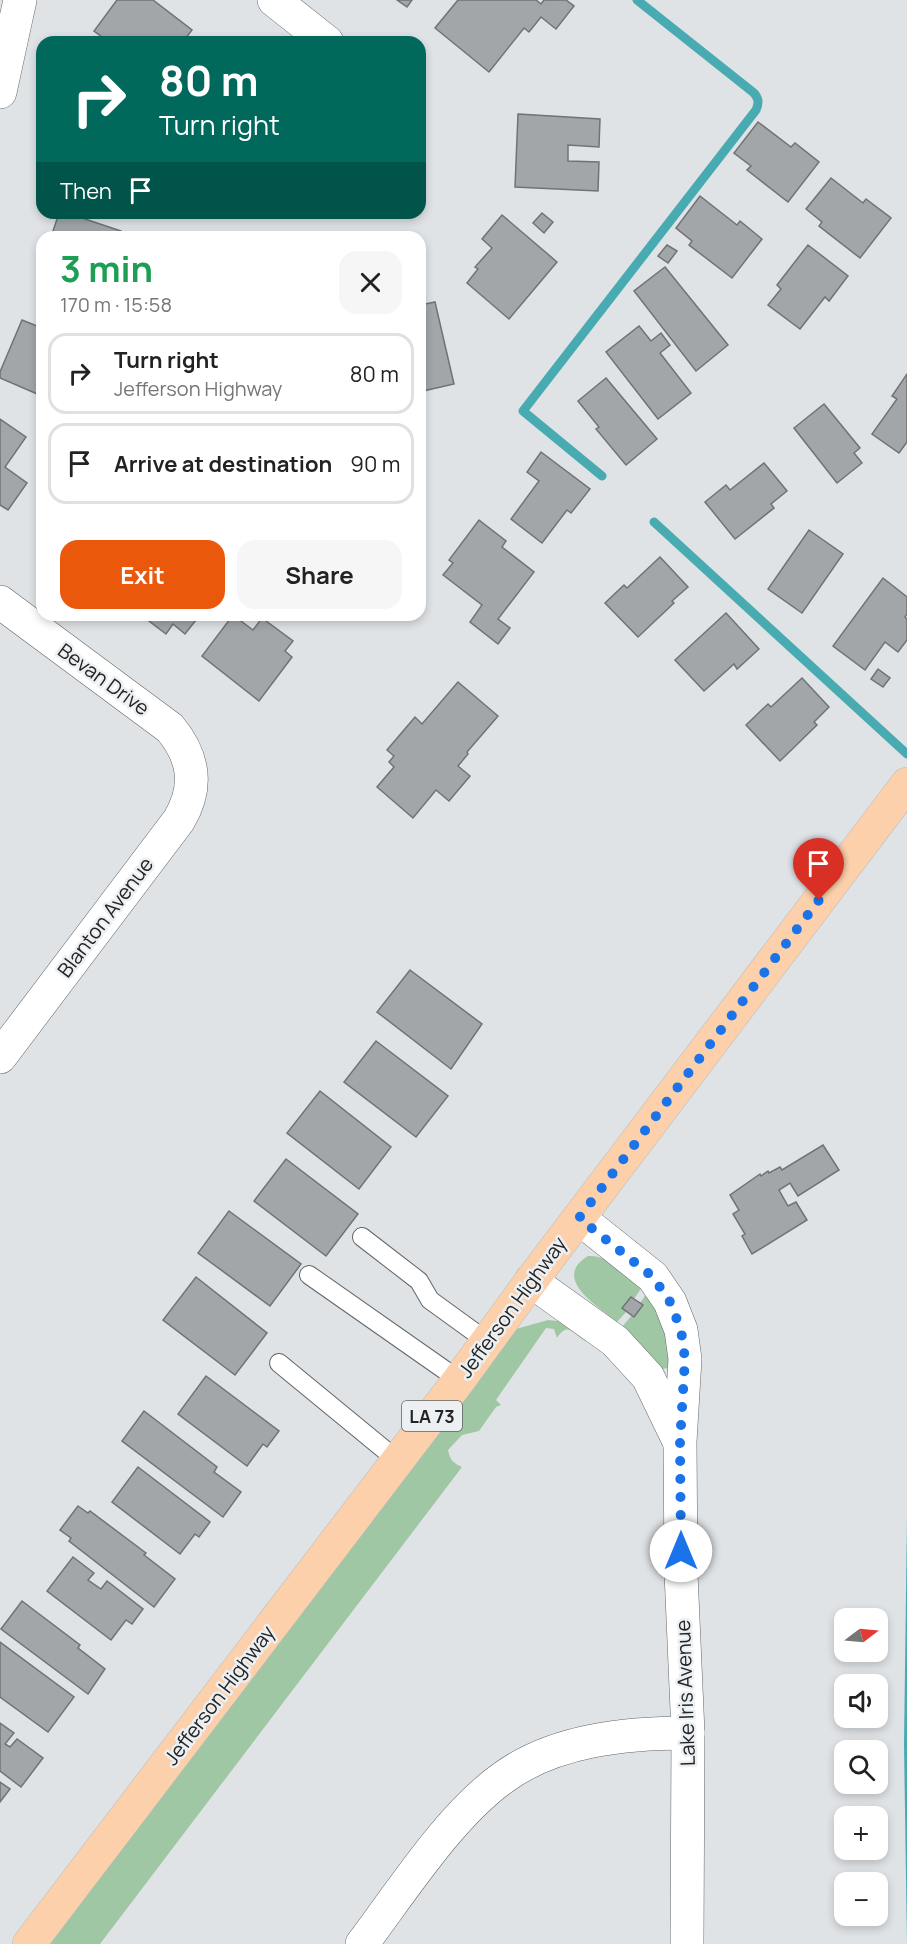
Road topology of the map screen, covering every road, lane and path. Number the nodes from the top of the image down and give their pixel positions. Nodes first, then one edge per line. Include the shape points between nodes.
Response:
1 (20, 0) edge
2 (274, 0) edge
3 (319, 36) edge
4 (0, 92) edge
5 (0, 602) edge
6 (191, 770) joint
7 (907, 784) edge
8 (0, 1056) edge
9 (579, 1218) junction
10 (362, 1237) dead end
11 (309, 1275) dead end
12 (531, 1281) junction
13 (488, 1342) junction
14 (279, 1363) dead end
15 (459, 1380) junction
16 (680, 1442) junction
17 (397, 1460) junction
18 (688, 1733) junction
19 (29, 1944) edge
20 (362, 1944) edge
21 (687, 1944) edge

1 - 4 street
2 - 3 street
5 - 6 street, Bevan Drive via 170,728 182,742
6 - 8 street, Blanton Avenue via 191,796 179,820
7 - 9 main road, Jefferson Highway / LA 73
9 - 12 main road, Jefferson Highway / LA 73
9 - 16 street, Lake Iris Avenue via 653,1277 670,1302 681,1330 685,1359
10 - 13 lane via 419,1281 430,1300
11 - 15 lane
12 - 13 main road, Jefferson Highway / LA 73
12 - 16 street, Lake Iris Avenue via 615,1341 648,1377
13 - 15 main road, Jefferson Highway / LA 73
14 - 17 lane
15 - 17 main road, Jefferson Highway / LA 73
16 - 18 street, Lake Iris Avenue
17 - 19 main road, Jefferson Highway / LA 73
18 - 20 street via 590,1742 546,1754 504,1777 462,1814
18 - 21 street, Lake Iris Avenue

